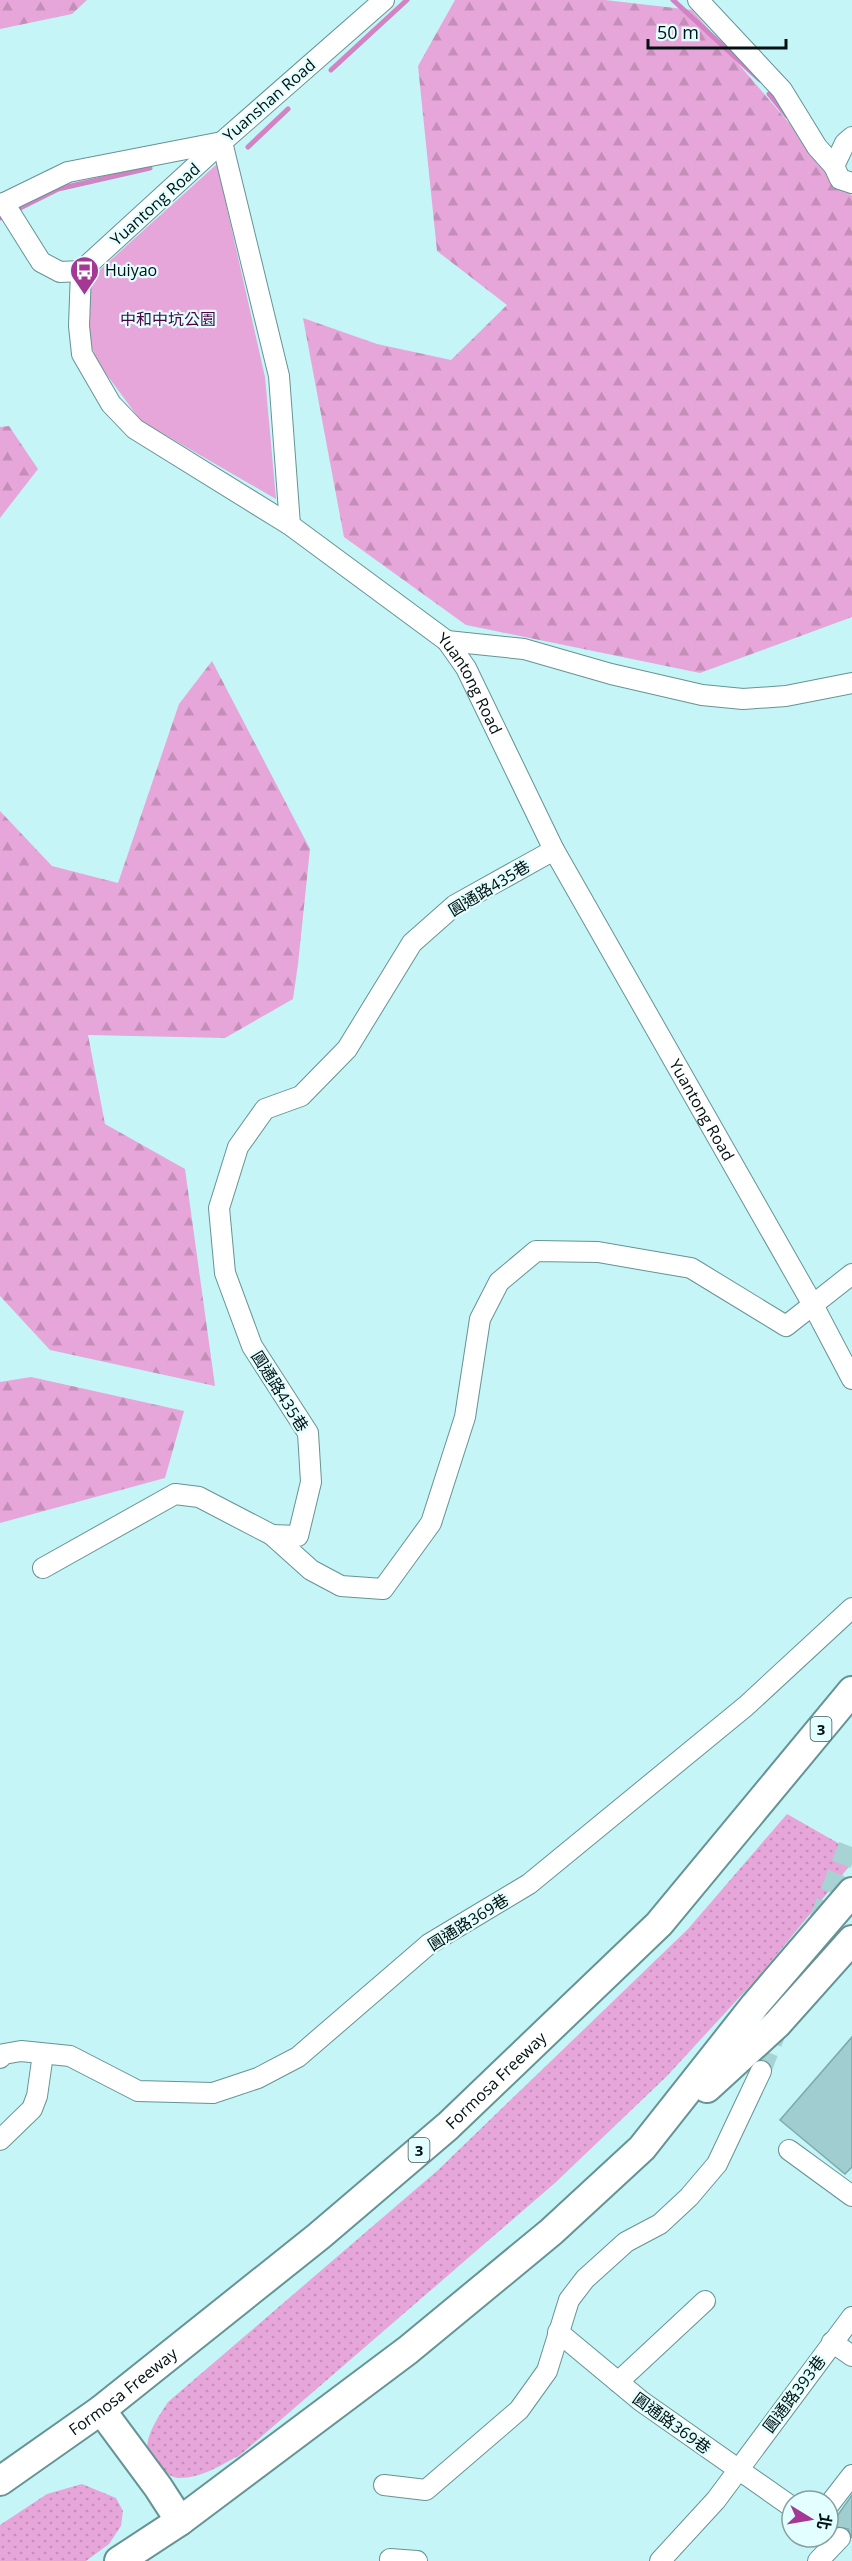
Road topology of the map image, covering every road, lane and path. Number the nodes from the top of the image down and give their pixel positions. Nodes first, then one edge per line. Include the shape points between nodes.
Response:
1 (384, 0) edge
2 (698, 0) edge
3 (852, 137) edge
4 (222, 142) junction
5 (834, 166) junction
6 (852, 183) edge
7 (7, 209) edge
8 (81, 271) junction
9 (290, 525) junction
10 (447, 641) junction
11 (852, 683) edge
12 (554, 850) junction
13 (852, 1274) edge
14 (813, 1305) junction
15 (852, 1379) edge
16 (272, 1535) junction
17 (43, 1568) dead end
18 (852, 1608) edge
19 (852, 1668) edge
20 (852, 1691) edge
21 (790, 1767) junction
22 (852, 1892) edge
23 (852, 1940) edge
24 (43, 2054) junction
25 (1, 2055) edge
26 (760, 2071) tunnel mouth
27 (0, 2140) edge
28 (642, 2148) junction
29 (789, 2150) dead end
30 (852, 2196) edge
31 (705, 2301) dead end
32 (852, 2317) edge
33 (558, 2332) junction
34 (832, 2342) junction
35 (852, 2356) edge
36 (618, 2382) junction
37 (101, 2410) junction
38 (737, 2470) junction
39 (852, 2475) edge
40 (0, 2481) edge
41 (384, 2485) dead end
42 (840, 2490) edge
43 (780, 2499) edge
44 (180, 2521) junction
45 (829, 2549) edge
46 (390, 2559) dead end
47 (118, 2561) edge
48 (417, 2561) edge
49 (660, 2561) edge
50 (818, 2561) edge

1 - 4 street, Yuanshan Road
2 - 5 street via 782,90 817,147
3 - 5 street
4 - 7 street, Yuanshan Road via 68,172
4 - 8 street, Yuantong Road
4 - 9 street via 279,376
5 - 6 street via 840,179
7 - 8 street via 41,262 60,272
8 - 9 street, Yuantong Road via 82,354 111,404 135,429
9 - 10 street, Yuantong Road
10 - 11 street via 524,649 702,695 786,696
10 - 12 street, Yuantong Road via 466,668
12 - 14 street, Yuantong Road
12 - 16 street, 圓通路435巷 via 455,905 412,944 346,1049 301,1096 265,1109 238,1147 219,1208 225,1273 252,1346 308,1433 311,1482 298,1536
13 - 14 street
14 - 15 street, Yuantong Road
14 - 16 street via 786,1326 691,1268 598,1252 536,1251 499,1282 480,1319 465,1418 431,1523 383,1589 341,1586 311,1570
16 - 17 street via 199,1497 175,1494
18 - 24 street, 圓通路369巷 via 746,1706 530,1884 429,1944 298,2057 258,2078 213,2093 138,2091 70,2056
19 - 21 highway
20 - 21 highway, Formosa Freeway / 3
21 - 37 highway, Formosa Freeway / 3 via 659,1924 448,2126 319,2236
22 - 28 highway
23 - 28 highway via 777,2024
24 - 25 street, 圓通路369巷 via 21,2051
24 - 27 street via 38,2096 32,2109
26 - 33 street via 717,2164 689,2198 660,2224 626,2242 585,2279 569,2300
28 - 44 highway via 551,2232 408,2350
29 - 30 street
31 - 36 street
32 - 34 street, 圓通路393巷
33 - 36 street, 圓通路369巷
33 - 41 street via 547,2371 519,2409 426,2490
34 - 35 street
34 - 38 street, 圓通路393巷
36 - 38 street, 圓通路369巷
37 - 40 highway, Formosa Freeway / 3
37 - 44 highway
38 - 43 street, 圓通路369巷
38 - 49 street, 圓通路393巷 via 716,2500
39 - 42 street
44 - 47 highway
45 - 50 street
46 - 48 street

